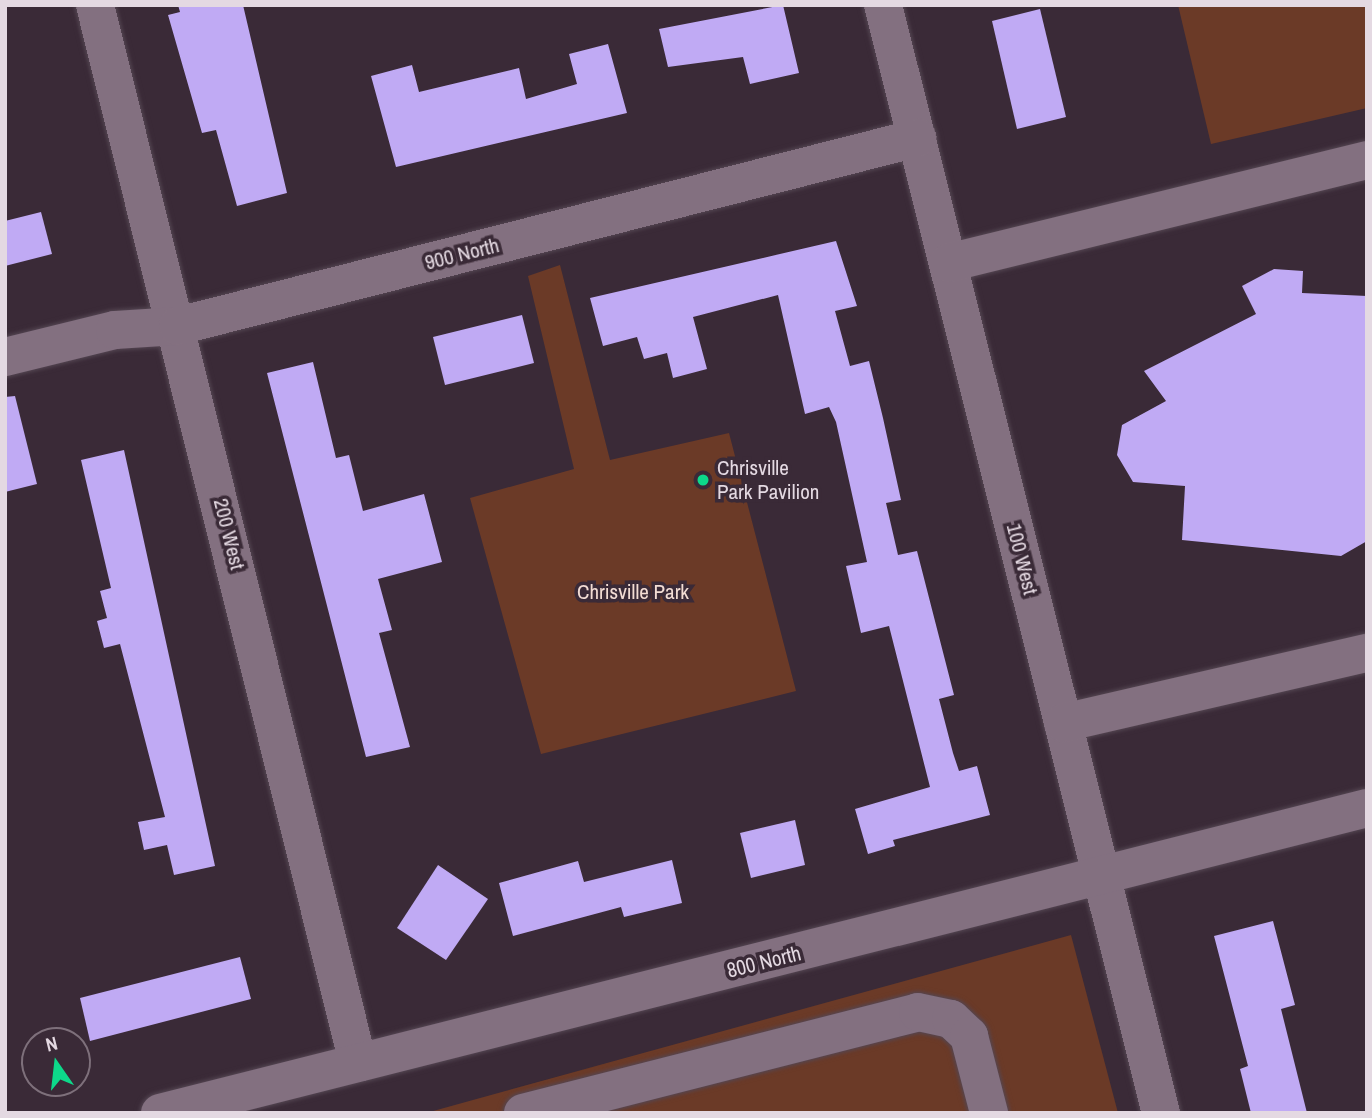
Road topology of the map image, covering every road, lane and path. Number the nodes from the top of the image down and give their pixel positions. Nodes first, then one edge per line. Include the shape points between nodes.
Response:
1 (95, 5) edge
2 (883, 5) edge
3 (917, 138) junction
4 (1367, 160) edge
5 (948, 263) junction
6 (178, 326) junction
7 (5, 357) edge
8 (1367, 653) edge
9 (1063, 723) junction
10 (1367, 808) edge
11 (1101, 878) junction
12 (358, 1063) junction
13 (160, 1113) edge
14 (523, 1113) edge
15 (989, 1113) edge
16 (1161, 1113) edge

1 - 6 street, 200 West
2 - 3 street, 100 West
3 - 5 street, 100 West
3 - 6 street, 900 North
4 - 5 street
5 - 9 street, 100 West
6 - 7 street, 900 North via 116,330
6 - 12 street, 200 West
8 - 9 street
9 - 11 street, 100 West
10 - 11 street, 800 North
11 - 12 street, 800 North
11 - 16 street, 100 West
12 - 13 street, 800 North
14 - 15 street via 918,1012 951,1018 969,1036

